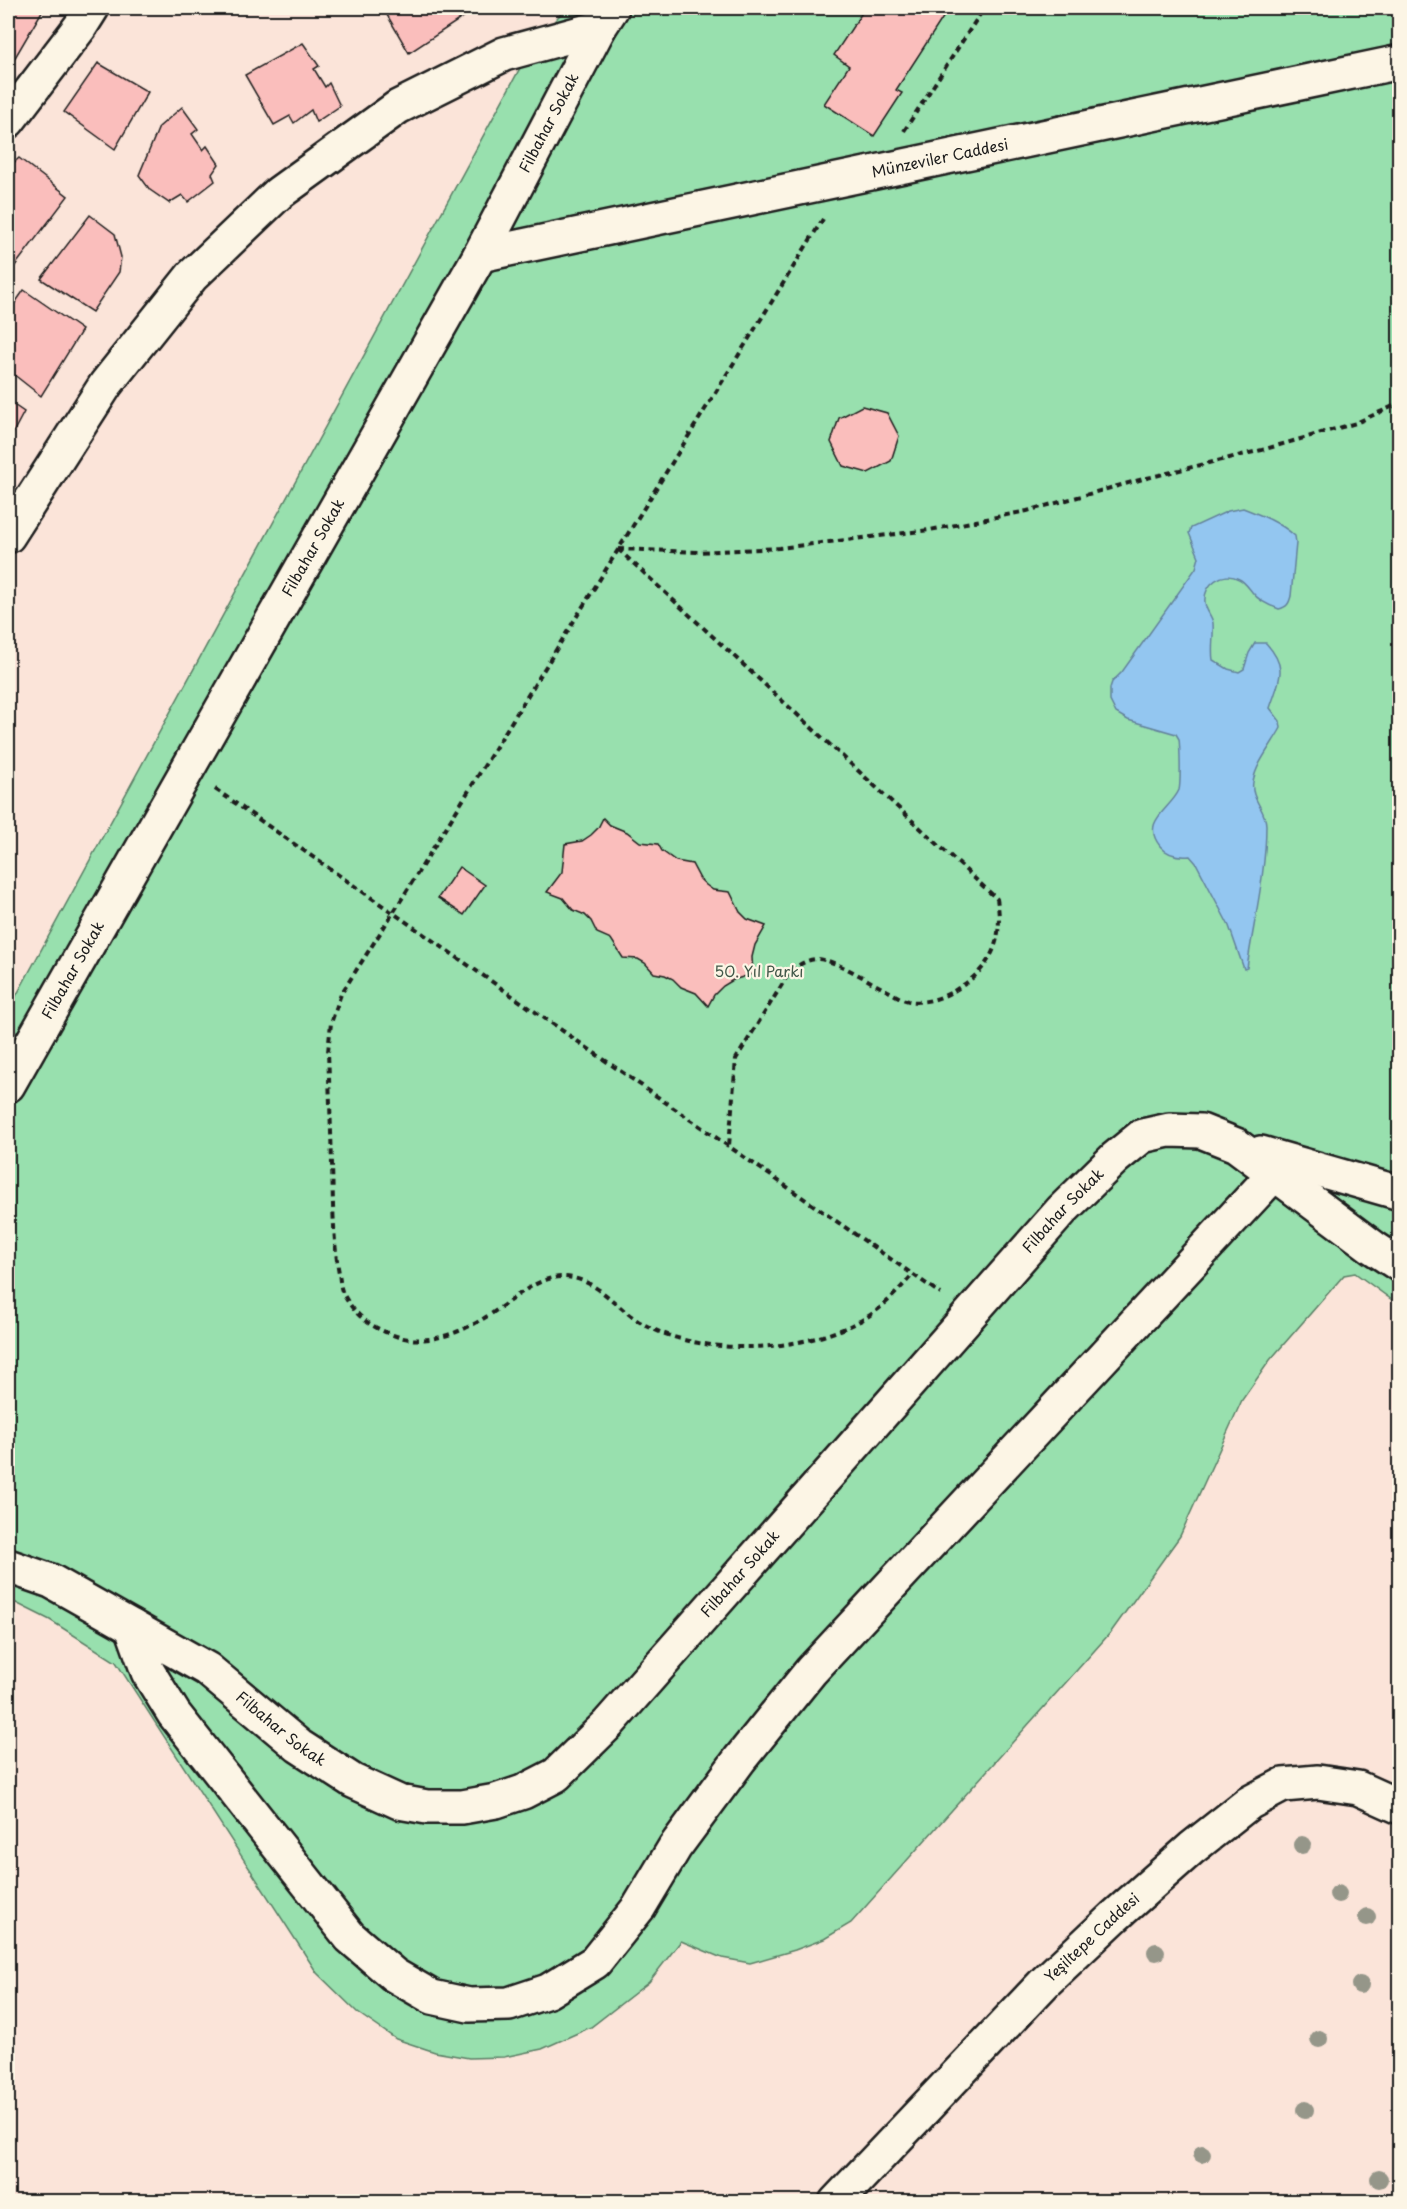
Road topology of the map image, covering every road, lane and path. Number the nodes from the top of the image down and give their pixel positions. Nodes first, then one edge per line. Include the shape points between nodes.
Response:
1 (92, 8) edge
2 (984, 8) edge
3 (1025, 8) edge
4 (605, 18) edge
5 (1400, 62) edge
6 (8, 121) edge
7 (863, 175) junction
8 (480, 255) junction
9 (1400, 403) edge
10 (8, 536) edge
11 (618, 549) junction
12 (188, 770) junction
13 (393, 913) junction
14 (8, 1085) edge
15 (1236, 1145) junction
16 (729, 1146) junction
17 (1275, 1173) junction
18 (1400, 1193) edge
19 (1400, 1265) edge
20 (913, 1274) junction
21 (970, 1314) junction
22 (8, 1566) edge
23 (132, 1627) junction
24 (1400, 1807) edge
25 (837, 2202) edge

1 - 6 street
2 - 3 path via 998,14
2 - 7 path
4 - 8 street, Filbahar Sokak
4 - 10 street via 504,54 398,107 279,193 192,276 113,375
5 - 7 street, Münzeviler Caddesi
7 - 8 street, Münzeviler Caddesi
7 - 11 path
8 - 12 street, Filbahar Sokak
9 - 11 path via 1356,423 1262,450 1027,511 930,530 779,548 699,552
11 - 13 path
11 - 16 path via 997,899 998,936 987,963 973,980 946,996 908,1001 817,959 791,970 736,1059
12 - 13 path
12 - 14 street, Filbahar Sokak
13 - 16 path
13 - 20 path via 341,994 328,1052 335,1245 342,1290 357,1314 378,1329 408,1340 444,1337 498,1310 545,1279 563,1277 593,1285 644,1325 668,1335 732,1349 763,1346 840,1331 887,1303
15 - 17 street, Filbahar Sokak
15 - 18 street
15 - 21 street, Filbahar Sokak via 1201,1131 1170,1130 1142,1136 1062,1210
16 - 20 path
17 - 19 street, Filbahar Sokak
17 - 23 street via 811,1671 675,1846 639,1906 595,1962 549,1991 509,2004 469,2005 432,1997 394,1975 350,1937 174,1714 148,1672
20 - 21 path
21 - 23 street, Filbahar Sokak via 608,1724 556,1775 523,1792 462,1807 427,1807 384,1796 298,1746 207,1669
22 - 23 street, Filbahar Sokak via 51,1581
24 - 25 street, Yeşiltepe Caddesi via 1358,1788 1318,1782 1283,1785 1249,1803 1192,1848 1046,1981

